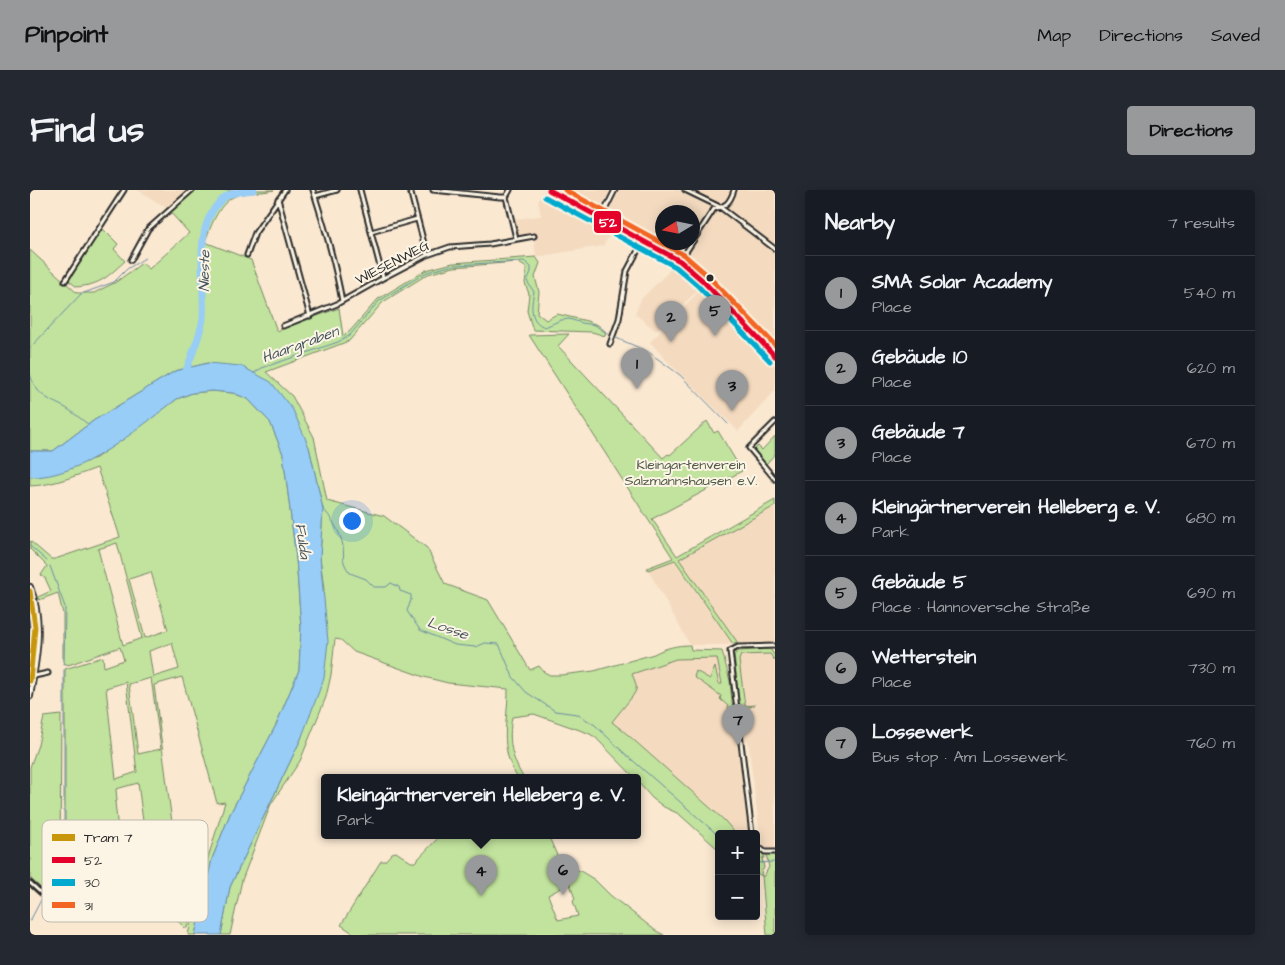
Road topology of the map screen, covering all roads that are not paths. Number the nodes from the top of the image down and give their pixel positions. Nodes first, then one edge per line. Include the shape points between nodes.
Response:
1 (124, 190) edge
2 (192, 190) edge
3 (285, 190) edge
4 (313, 190) edge
5 (337, 190) edge
6 (360, 190) edge
7 (410, 190) edge
8 (432, 190) edge
9 (510, 190) edge
10 (549, 190) edge
11 (615, 190) edge
12 (685, 190) edge
13 (734, 190) edge
14 (315, 196) junction
15 (506, 196) junction
16 (278, 199) junction
17 (720, 207) junction
18 (601, 218) junction
19 (417, 219) junction
20 (371, 232) junction
21 (534, 236) dead end
22 (516, 238) junction
23 (643, 240) junction
24 (775, 249) edge
25 (247, 255) dead end
26 (427, 255) junction
27 (131, 260) dead end
28 (680, 261) junction
29 (383, 278) junction
30 (65, 280) dead end
31 (342, 301) junction
32 (310, 316) junction
33 (283, 326) dead end
34 (611, 342) dead end
35 (775, 356) edge
36 (775, 422) edge
37 (775, 479) edge
38 (30, 587) edge
39 (30, 600) edge
40 (775, 646) edge
41 (30, 666) edge
42 (48, 673) dead end
43 (32, 677) edge
44 (30, 696) edge
45 (751, 830) edge
46 (760, 848) edge
47 (775, 852) edge
48 (30, 882) edge
49 (42, 893) edge

1 - 30 street
2 - 27 street via 148,229
3 - 16 street
4 - 14 street
5 - 14 street
6 - 20 street
7 - 19 street
8 - 15 street
9 - 15 street
10 - 18 main road
11 - 18 street
12 - 17 street
13 - 17 street via 725,206
14 - 31 street via 337,271
15 - 22 street
16 - 25 street via 255,233
16 - 32 street
17 - 24 street
17 - 28 street via 714,209
18 - 23 main road
19 - 20 street
19 - 26 street
20 - 29 street
21 - 22 street, WIESENWEG
22 - 26 street, WIESENWEG via 450,247
23 - 28 main road
23 - 34 street via 628,271
26 - 29 street, WIESENWEG
28 - 35 main road
29 - 31 street, WIESENWEG
31 - 32 street, WIESENWEG
32 - 33 street, WIESENWEG
36 - 37 street via 749,448
38 - 43 main road via 38,628
39 - 41 main road via 33,627
40 - 45 street via 738,647 730,651 729,656
42 - 43 street
43 - 44 main road
46 - 47 street via 765,852
48 - 49 street

